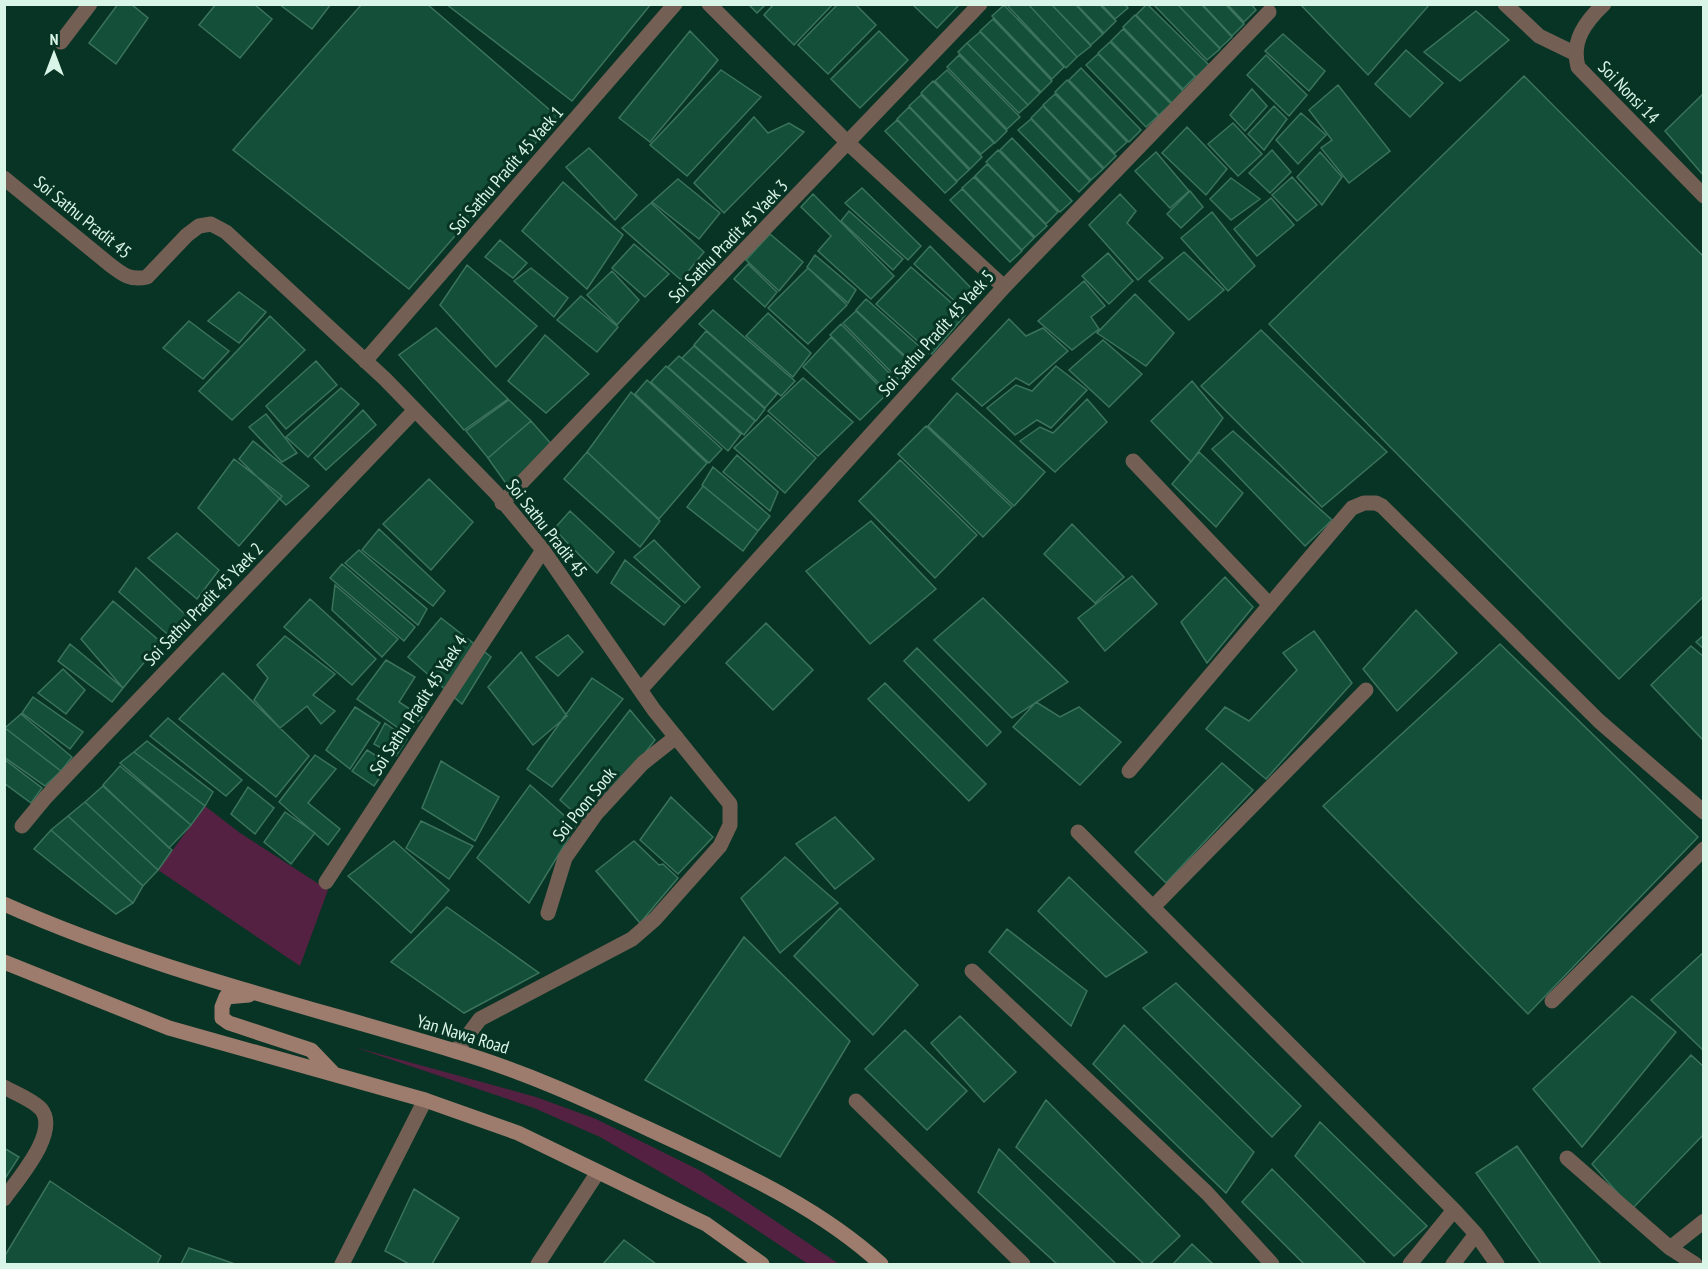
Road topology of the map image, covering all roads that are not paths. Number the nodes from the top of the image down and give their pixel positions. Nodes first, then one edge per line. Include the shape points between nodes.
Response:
1 (90, 4) edge
2 (675, 4) edge
3 (709, 4) edge
4 (980, 4) edge
5 (1504, 4) edge
6 (1605, 4) edge
7 (1269, 12) dead end
8 (61, 42) dead end
9 (1574, 53) junction
10 (849, 144) junction
11 (4, 178) edge
12 (1704, 196) edge
13 (1004, 286) junction
14 (365, 361) junction
15 (415, 410) junction
16 (1132, 461) dead end
17 (502, 502) junction
18 (543, 550) junction
19 (1270, 605) junction
20 (641, 689) junction
21 (1366, 690) dead end
22 (676, 737) junction
23 (1129, 771) dead end
24 (1704, 812) edge
25 (22, 826) dead end
26 (1078, 832) dead end
27 (1704, 849) edge
28 (326, 882) dead end
29 (4, 904) edge
30 (1153, 907) junction
31 (548, 913) dead end
32 (4, 962) edge
33 (972, 972) dead end
34 (263, 995) junction
35 (1552, 1001) dead end
36 (456, 1051) junction
37 (334, 1074) junction
38 (4, 1087) edge
39 (425, 1100) junction
40 (856, 1101) dead end
41 (1567, 1158) dead end
42 (598, 1172) junction
43 (4, 1199) edge
44 (1454, 1210) junction
45 (1704, 1221) edge
46 (1476, 1234) junction
47 (1670, 1248) junction
48 (342, 1264) edge
49 (538, 1264) edge
50 (762, 1264) edge
51 (881, 1264) edge
52 (1023, 1264) edge
53 (1272, 1264) edge
54 (1410, 1264) edge
55 (1453, 1264) edge
56 (1497, 1264) edge
57 (1695, 1264) edge

1 - 8 street
2 - 14 street, Soi Sathu Pradit 45 Yaek 1
3 - 10 street
4 - 10 street, Soi Sathu Pradit 45 Yaek 3
5 - 9 street via 1539,36
6 - 9 street, Soi Nonsi 14 via 1579,35
7 - 13 street, Soi Sathu Pradit 45 Yaek 5
9 - 12 street, Soi Nonsi 14 via 1578,67 1603,96
10 - 13 street
10 - 17 street, Soi Sathu Pradit 45 Yaek 3
11 - 14 street, Soi Sathu Pradit 45 via 109,264 137,279 147,277 199,226 211,224 226,232
13 - 20 street, Soi Sathu Pradit 45 Yaek 5
14 - 15 street, Soi Sathu Pradit 45
15 - 17 street, Soi Sathu Pradit 45
15 - 25 street, Soi Sathu Pradit 45 Yaek 2
16 - 19 street
17 - 18 street, Soi Sathu Pradit 45
18 - 20 street, Soi Sathu Pradit 45
18 - 28 street, Soi Sathu Pradit 45 Yaek 4
19 - 23 street
19 - 24 street via 1352,508 1376,502 1599,721
20 - 22 street, Soi Sathu Pradit 45
21 - 30 street
22 - 31 street, Soi Poon Sook via 643,763 592,820 565,858
22 - 36 street, Soi Sathu Pradit 45 via 730,804 730,825 720,846 632,939 480,1018
26 - 30 street
27 - 35 street
29 - 34 main road, Yan Nawa Road via 184,972
30 - 44 street
32 - 37 main road via 170,1028
33 - 53 street via 1207,1193
34 - 36 main road, Yan Nawa Road
34 - 37 main road via 226,997 222,1018 311,1050
36 - 51 main road, Yan Nawa Road via 547,1082 732,1168 786,1196 860,1245
37 - 39 main road
38 - 43 street via 40,1108 47,1121 46,1135
39 - 42 main road via 518,1133
39 - 48 street
40 - 52 street
41 - 47 street
42 - 49 street
42 - 50 main road via 706,1224
44 - 46 street
44 - 54 street
45 - 47 street
46 - 55 street
46 - 56 street
47 - 57 street

